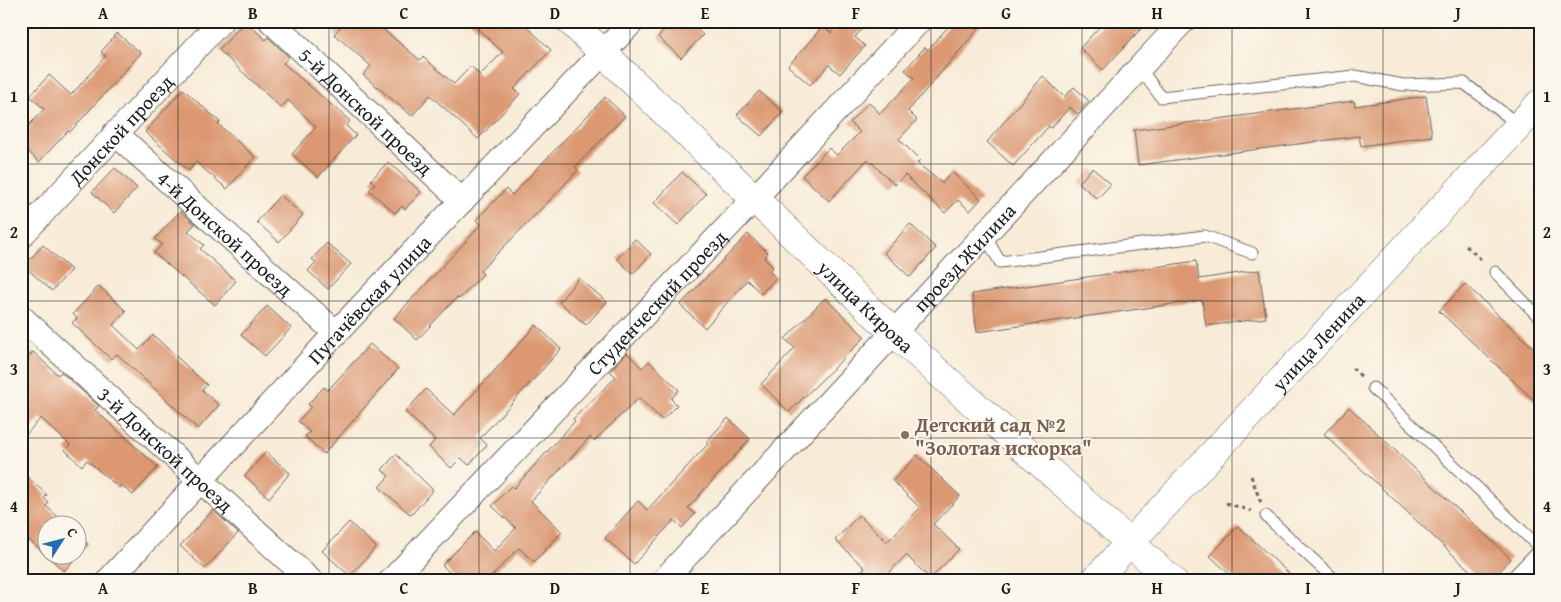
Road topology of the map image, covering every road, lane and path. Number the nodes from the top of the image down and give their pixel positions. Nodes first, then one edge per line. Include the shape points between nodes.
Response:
1 (221, 21) edge
2 (271, 21) edge
3 (570, 21) edge
4 (633, 21) edge
5 (919, 21) edge
6 (1183, 21) edge
7 (604, 53) junction
8 (1139, 67) junction
9 (1540, 103) edge
10 (1519, 125) junction
11 (115, 133) junction
12 (755, 198) junction
13 (462, 201) junction
14 (984, 234) junction
15 (21, 236) edge
16 (1466, 246) dead end
17 (1252, 253) dead end
18 (1495, 272) joint
19 (21, 317) edge
20 (1540, 318) edge
21 (893, 332) junction
22 (336, 333) junction
23 (1373, 388) dead end
24 (1251, 476) dead end
25 (201, 479) junction
26 (1226, 503) dead end
27 (1266, 516) junction
28 (1131, 541) junction
29 (1540, 548) edge
30 (1540, 558) edge
31 (108, 581) edge
32 (311, 581) edge
33 (391, 581) edge
34 (663, 581) edge
35 (1094, 581) edge
36 (1174, 581) edge
37 (1336, 581) edge
38 (1518, 581) edge

1 - 11 street, Донской проезд
2 - 13 street, 5-й Донской проезд
3 - 7 street, улица Кирова
4 - 7 street, Пугачёвская улица
5 - 12 street, Студенческий проезд
6 - 8 street, проезд Жилина
7 - 12 street, улица Кирова
7 - 13 street, Пугачёвская улица
8 - 10 lane via 1161,96 1355,76 1402,85 1464,83
8 - 14 street, проезд Жилина
9 - 10 street, улица Ленина
10 - 28 street, улица Ленина
11 - 15 street, Донской проезд
11 - 22 street, 4-й Донской проезд
12 - 21 street, улица Кирова
12 - 33 street, Студенческий проезд
13 - 22 street, Пугачёвская улица
14 - 17 lane via 1000,262 1204,236
14 - 21 street, проезд Жилина
16 - 18 path
18 - 20 lane
19 - 25 street, 3-й Донской проезд
21 - 28 street, улица Кирова
21 - 34 street, проезд Жилина
22 - 25 street, Пугачёвская улица
23 - 29 lane
24 - 27 path
25 - 31 street, Пугачёвская улица
25 - 32 street, 3-й Донской проезд
26 - 27 path
27 - 37 lane
28 - 35 street, улица Ленина
28 - 36 street, улица Кирова
30 - 38 street

